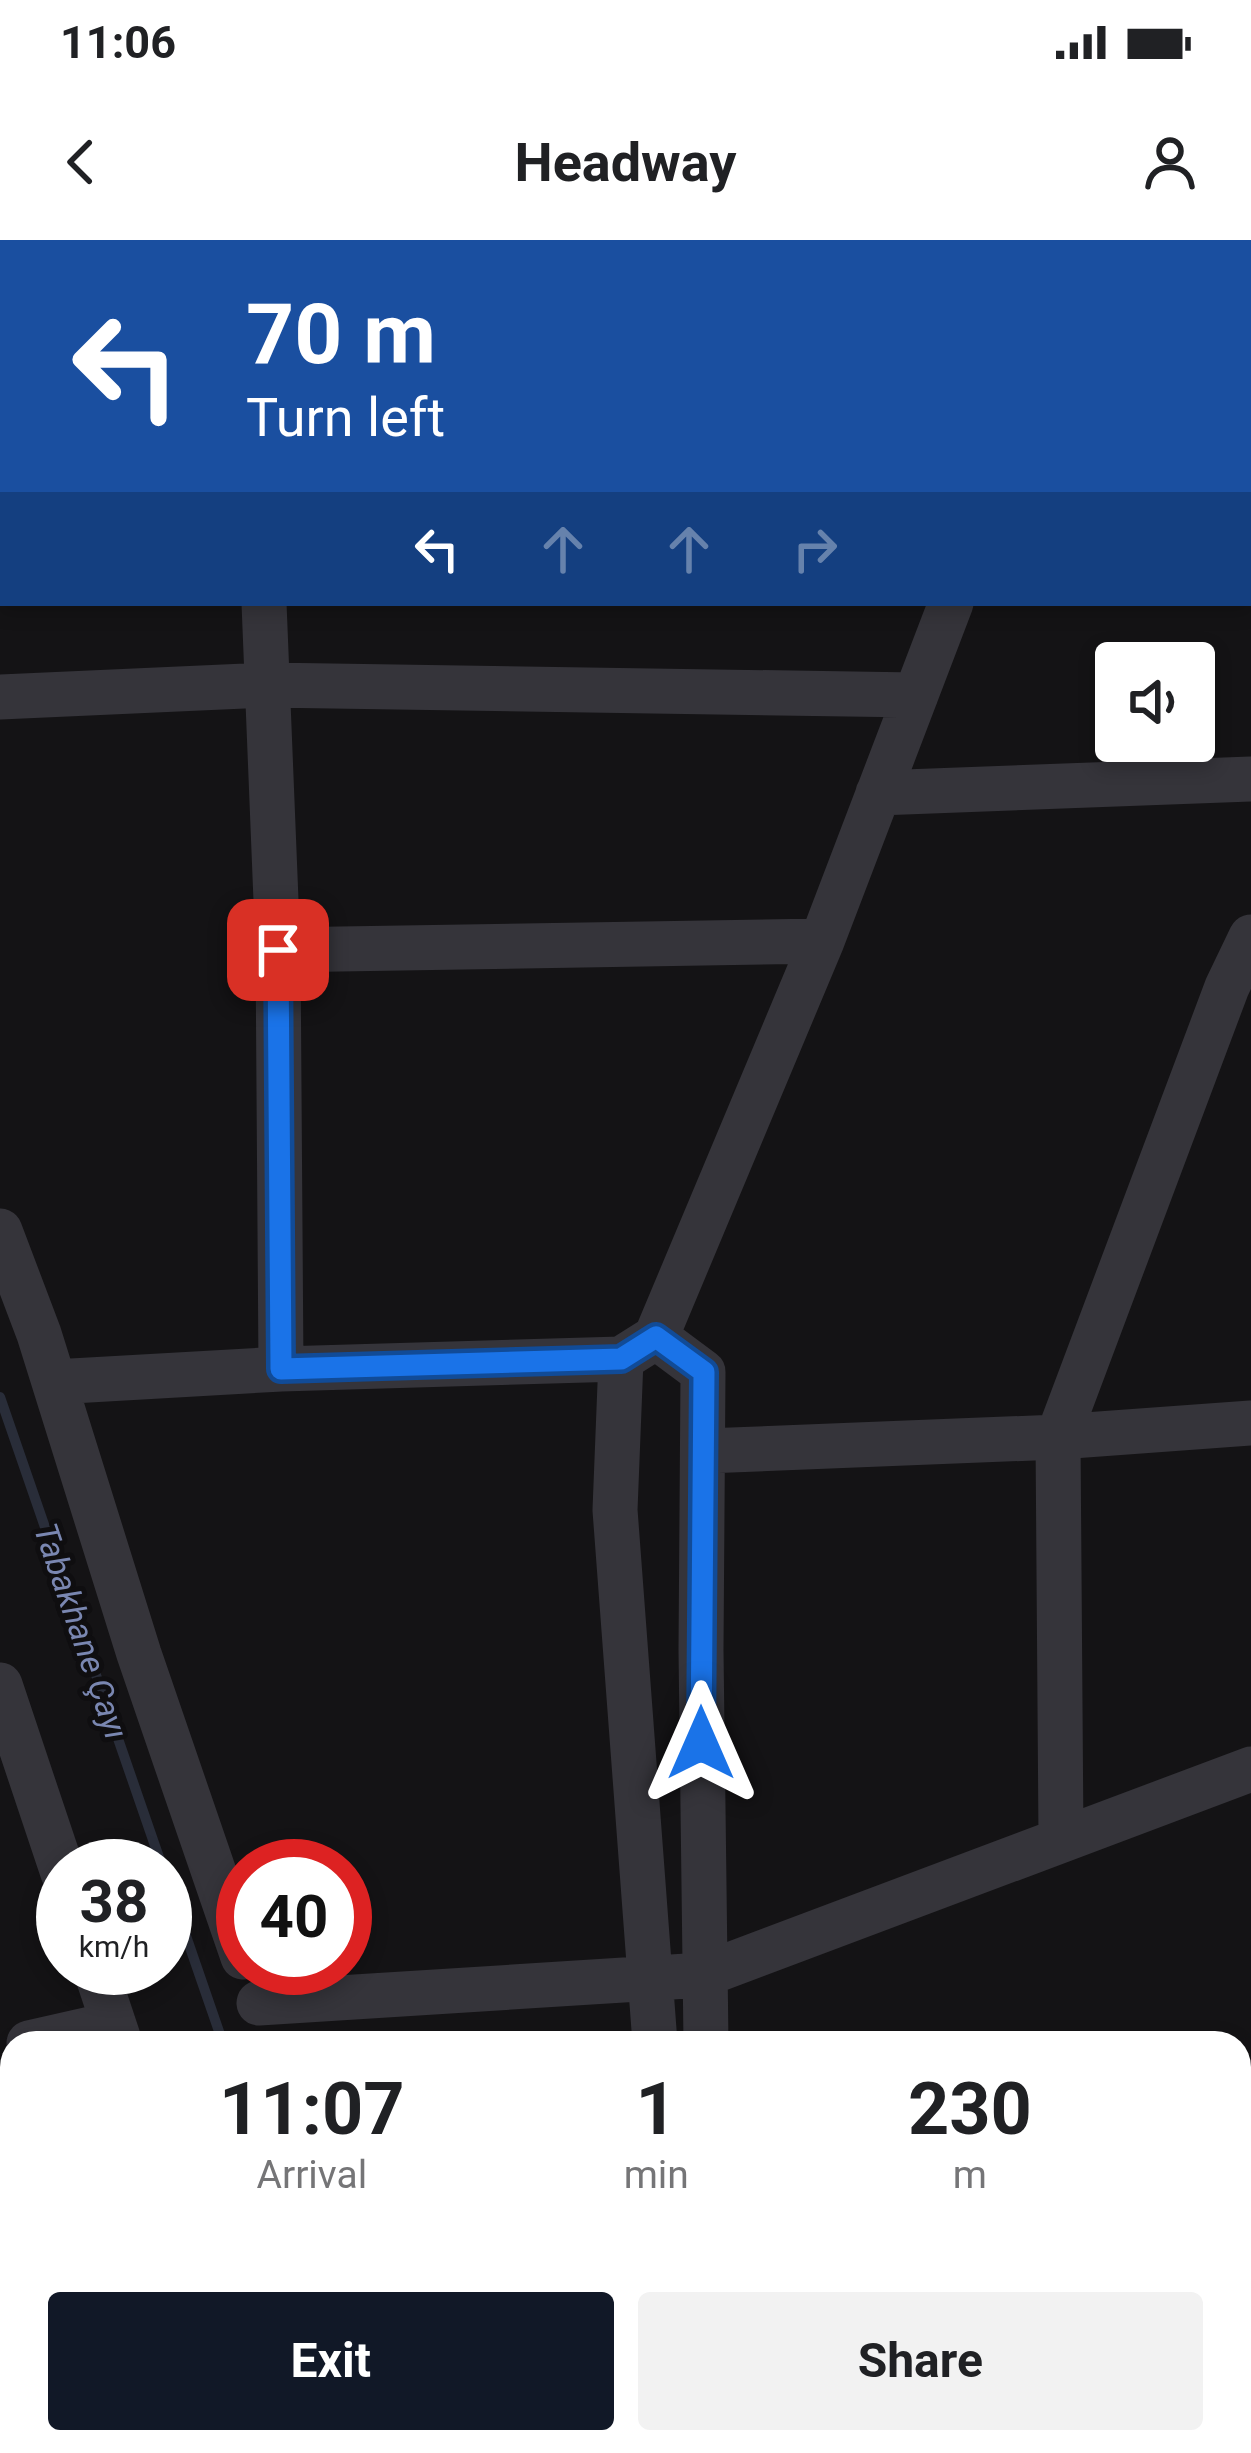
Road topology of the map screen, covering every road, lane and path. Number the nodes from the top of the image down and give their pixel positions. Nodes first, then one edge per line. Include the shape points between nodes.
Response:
1 (264, 606) edge
2 (950, 606) edge
3 (267, 686) junction
4 (916, 695) junction
5 (0, 697) edge
6 (1251, 779) edge
7 (878, 793) junction
8 (1251, 937) edge
9 (822, 940) junction
10 (278, 950) junction
11 (0, 1232) edge
12 (639, 1348) junction
13 (281, 1369) junction
14 (54, 1382) junction
15 (1251, 1423) edge
16 (1058, 1437) junction
17 (705, 1451) junction
18 (0, 1684) edge
19 (1251, 1769) edge
20 (51, 1839) edge
21 (1061, 1839) junction
22 (216, 1878) edge
23 (703, 1975) junction
24 (649, 1980) junction
25 (103, 1995) edge
26 (260, 2005) edge
27 (116, 2031) edge
28 (654, 2031) edge
29 (705, 2031) edge

1 - 3 street
2 - 4 street
3 - 4 street
3 - 5 street
3 - 10 street
4 - 7 street
6 - 7 street
7 - 9 street
8 - 16 street
9 - 10 street
9 - 12 street
10 - 13 street
11 - 14 street
12 - 13 street
12 - 17 street via 704,1372
12 - 24 street via 615,1510
13 - 14 street
14 - 22 street
15 - 16 street
16 - 17 street
16 - 21 street
17 - 23 street
18 - 20 street
19 - 21 street
21 - 23 street
23 - 24 street
23 - 29 street
24 - 26 street
24 - 28 street
25 - 27 street

